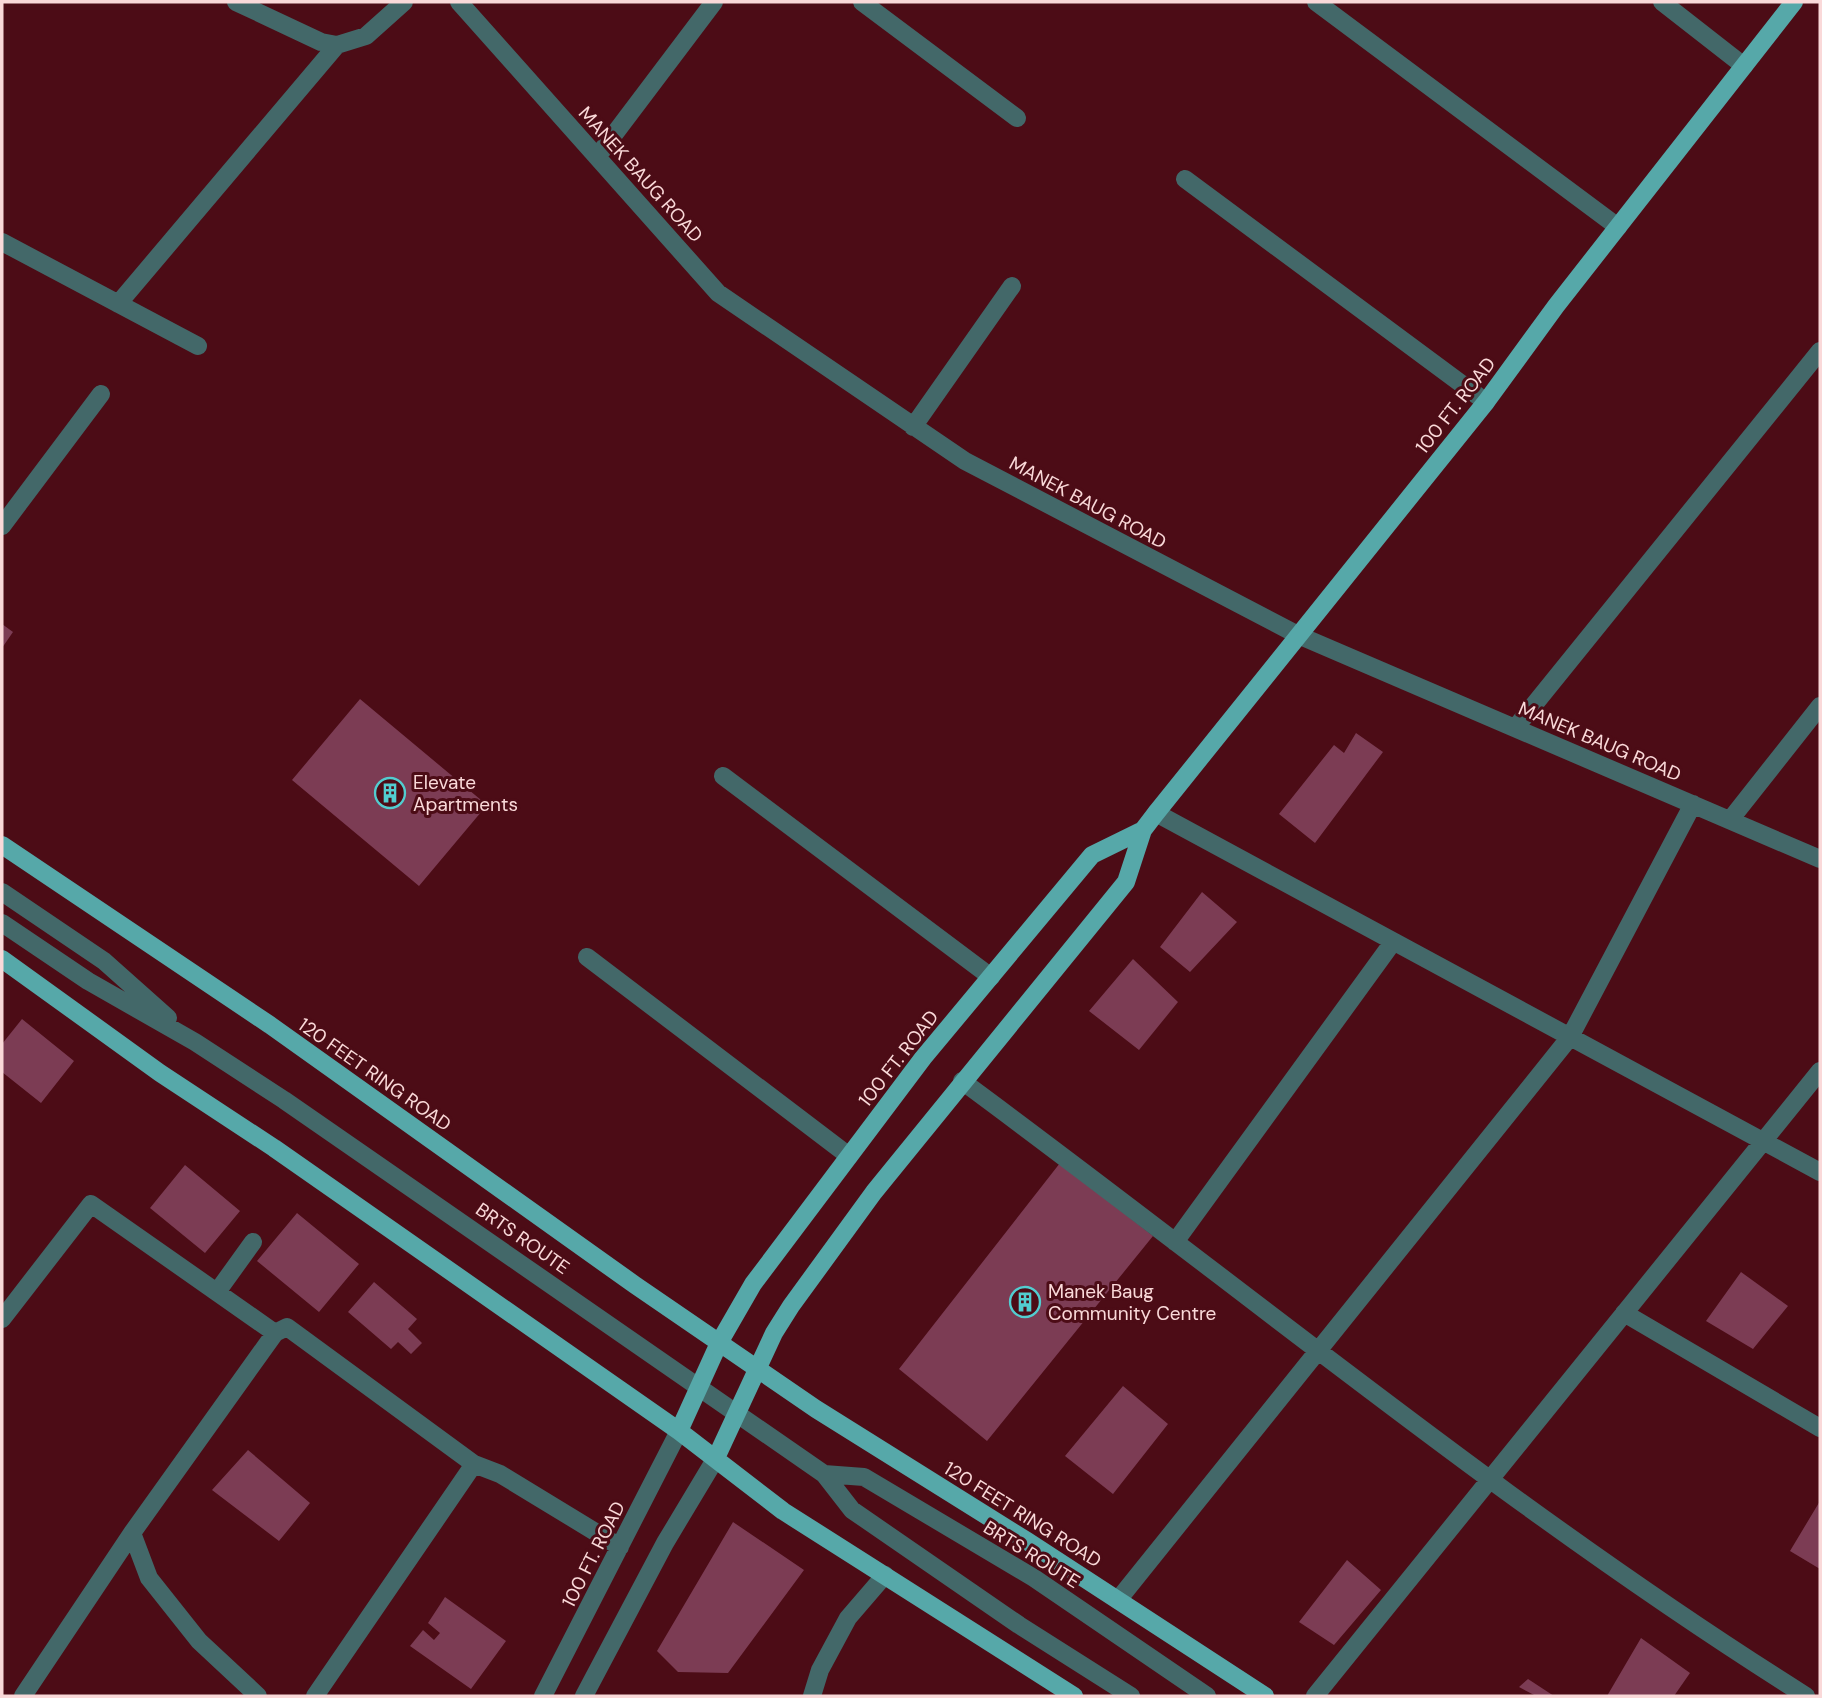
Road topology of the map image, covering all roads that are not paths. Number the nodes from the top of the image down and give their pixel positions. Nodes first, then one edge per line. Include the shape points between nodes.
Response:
1 (236, 2) edge
2 (404, 2) edge
3 (459, 2) edge
4 (714, 2) edge
5 (862, 2) edge
6 (1316, 2) edge
7 (1662, 2) edge
8 (1794, 2) edge
9 (337, 45) junction
10 (1744, 66) junction
11 (1017, 118) dead end
12 (597, 157) junction
13 (1185, 179) dead end
14 (1618, 227) junction
15 (2, 242) edge
16 (1012, 286) dead end
17 (118, 304) junction
18 (198, 346) dead end
19 (1820, 351) edge
20 (101, 394) dead end
21 (1486, 402) junction
22 (913, 428) junction
23 (2, 526) edge
24 (1298, 635) junction
25 (1820, 706) edge
26 (1516, 727) junction
27 (723, 776) dead end
28 (1693, 804) junction
29 (1156, 813) junction
30 (1730, 820) junction
31 (1143, 830) junction
32 (2, 845) edge
33 (1820, 859) edge
34 (2, 892) edge
35 (2, 923) edge
36 (1393, 942) junction
37 (587, 957) dead end
38 (2, 959) edge
39 (990, 977) junction
40 (1570, 1037) junction
41 (194, 1041) junction
42 (1820, 1071) edge
43 (962, 1082) junction
44 (1763, 1142) junction
45 (849, 1156) junction
46 (1820, 1172) edge
47 (253, 1242) dead end
48 (1175, 1242) junction
49 (217, 1292) junction
50 (1624, 1313) junction
51 (2, 1319) edge
52 (275, 1333) junction
53 (719, 1343) junction
54 (1318, 1351) junction
55 (758, 1368) junction
56 (699, 1388) junction
57 (738, 1414) junction
58 (1820, 1428) edge
59 (679, 1431) junction
60 (716, 1458) junction
61 (474, 1464) junction
62 (824, 1474) junction
63 (1488, 1480) junction
64 (132, 1533) junction
65 (620, 1547) junction
66 (885, 1575) junction
67 (1118, 1600) junction
68 (23, 1696) edge
69 (258, 1696) edge
70 (315, 1696) edge
71 (543, 1696) edge
72 (584, 1696) edge
73 (812, 1696) edge
74 (1074, 1696) edge
75 (1130, 1696) edge
76 (1207, 1696) edge
77 (1265, 1696) edge
78 (1315, 1696) edge
79 (1806, 1696) edge

1 - 9 street via 321,43
2 - 9 street via 366,36
3 - 12 street, MANEK BAUG ROAD
4 - 12 street
5 - 11 street
6 - 14 street
7 - 10 street
8 - 10 main road, 100 FT. ROAD
9 - 17 street
10 - 14 main road, 100 FT. ROAD
12 - 22 street, MANEK BAUG ROAD via 718,293
13 - 21 street
14 - 21 main road, 100 FT. ROAD
15 - 17 street
16 - 22 street
17 - 18 street
19 - 26 street
20 - 23 street
21 - 24 main road, 100 FT. ROAD
22 - 24 street, MANEK BAUG ROAD via 965,461
24 - 26 street, MANEK BAUG ROAD
24 - 29 main road, 100 FT. ROAD
25 - 30 street
26 - 28 street, MANEK BAUG ROAD
27 - 39 street
28 - 30 street, MANEK BAUG ROAD
28 - 40 street
29 - 31 main road, 100 FT. ROAD
29 - 36 street
30 - 33 street, MANEK BAUG ROAD
31 - 39 main road, 100 FT. ROAD via 1092,855
31 - 43 main road, 100 FT. ROAD via 1126,882
32 - 53 main road, 120 FEET RING ROAD via 270,1025
34 - 41 street, BRTS ROUTE via 104,961
35 - 41 street, BRTS ROUTE via 88,981
36 - 40 street
36 - 48 street
37 - 45 street
38 - 59 main road
39 - 45 main road, 100 FT. ROAD
40 - 44 street
40 - 54 street
41 - 56 street, BRTS ROUTE
42 - 44 street
43 - 48 street
43 - 55 main road, 100 FT. ROAD via 791,1306
44 - 46 street
44 - 50 street
45 - 53 main road, 100 FT. ROAD via 753,1284
47 - 49 street
48 - 54 street
49 - 51 street via 91,1204
49 - 52 street
50 - 58 street
50 - 63 street
52 - 61 street via 287,1327
52 - 64 street
53 - 55 main road, 120 FEET RING ROAD
53 - 56 main road, 100 FT. ROAD
54 - 63 street
54 - 67 street
55 - 57 main road, 100 FT. ROAD
55 - 67 main road, 120 FEET RING ROAD
56 - 57 street, BRTS ROUTE
56 - 59 main road, 100 FT. ROAD
57 - 60 main road, 100 FT. ROAD
57 - 62 street, BRTS ROUTE
59 - 60 main road
59 - 65 street, 100 FT. ROAD
60 - 66 main road via 783,1511
60 - 72 street
61 - 65 street via 500,1474
61 - 70 street
62 - 75 street, BRTS ROUTE via 852,1510
62 - 76 street, BRTS ROUTE via 864,1477 1034,1578
63 - 78 street
63 - 79 street
64 - 68 street
64 - 69 street via 149,1578 199,1641
65 - 71 street, 100 FT. ROAD
66 - 73 street via 848,1618 820,1670
66 - 74 main road
67 - 77 main road, 120 FEET RING ROAD

